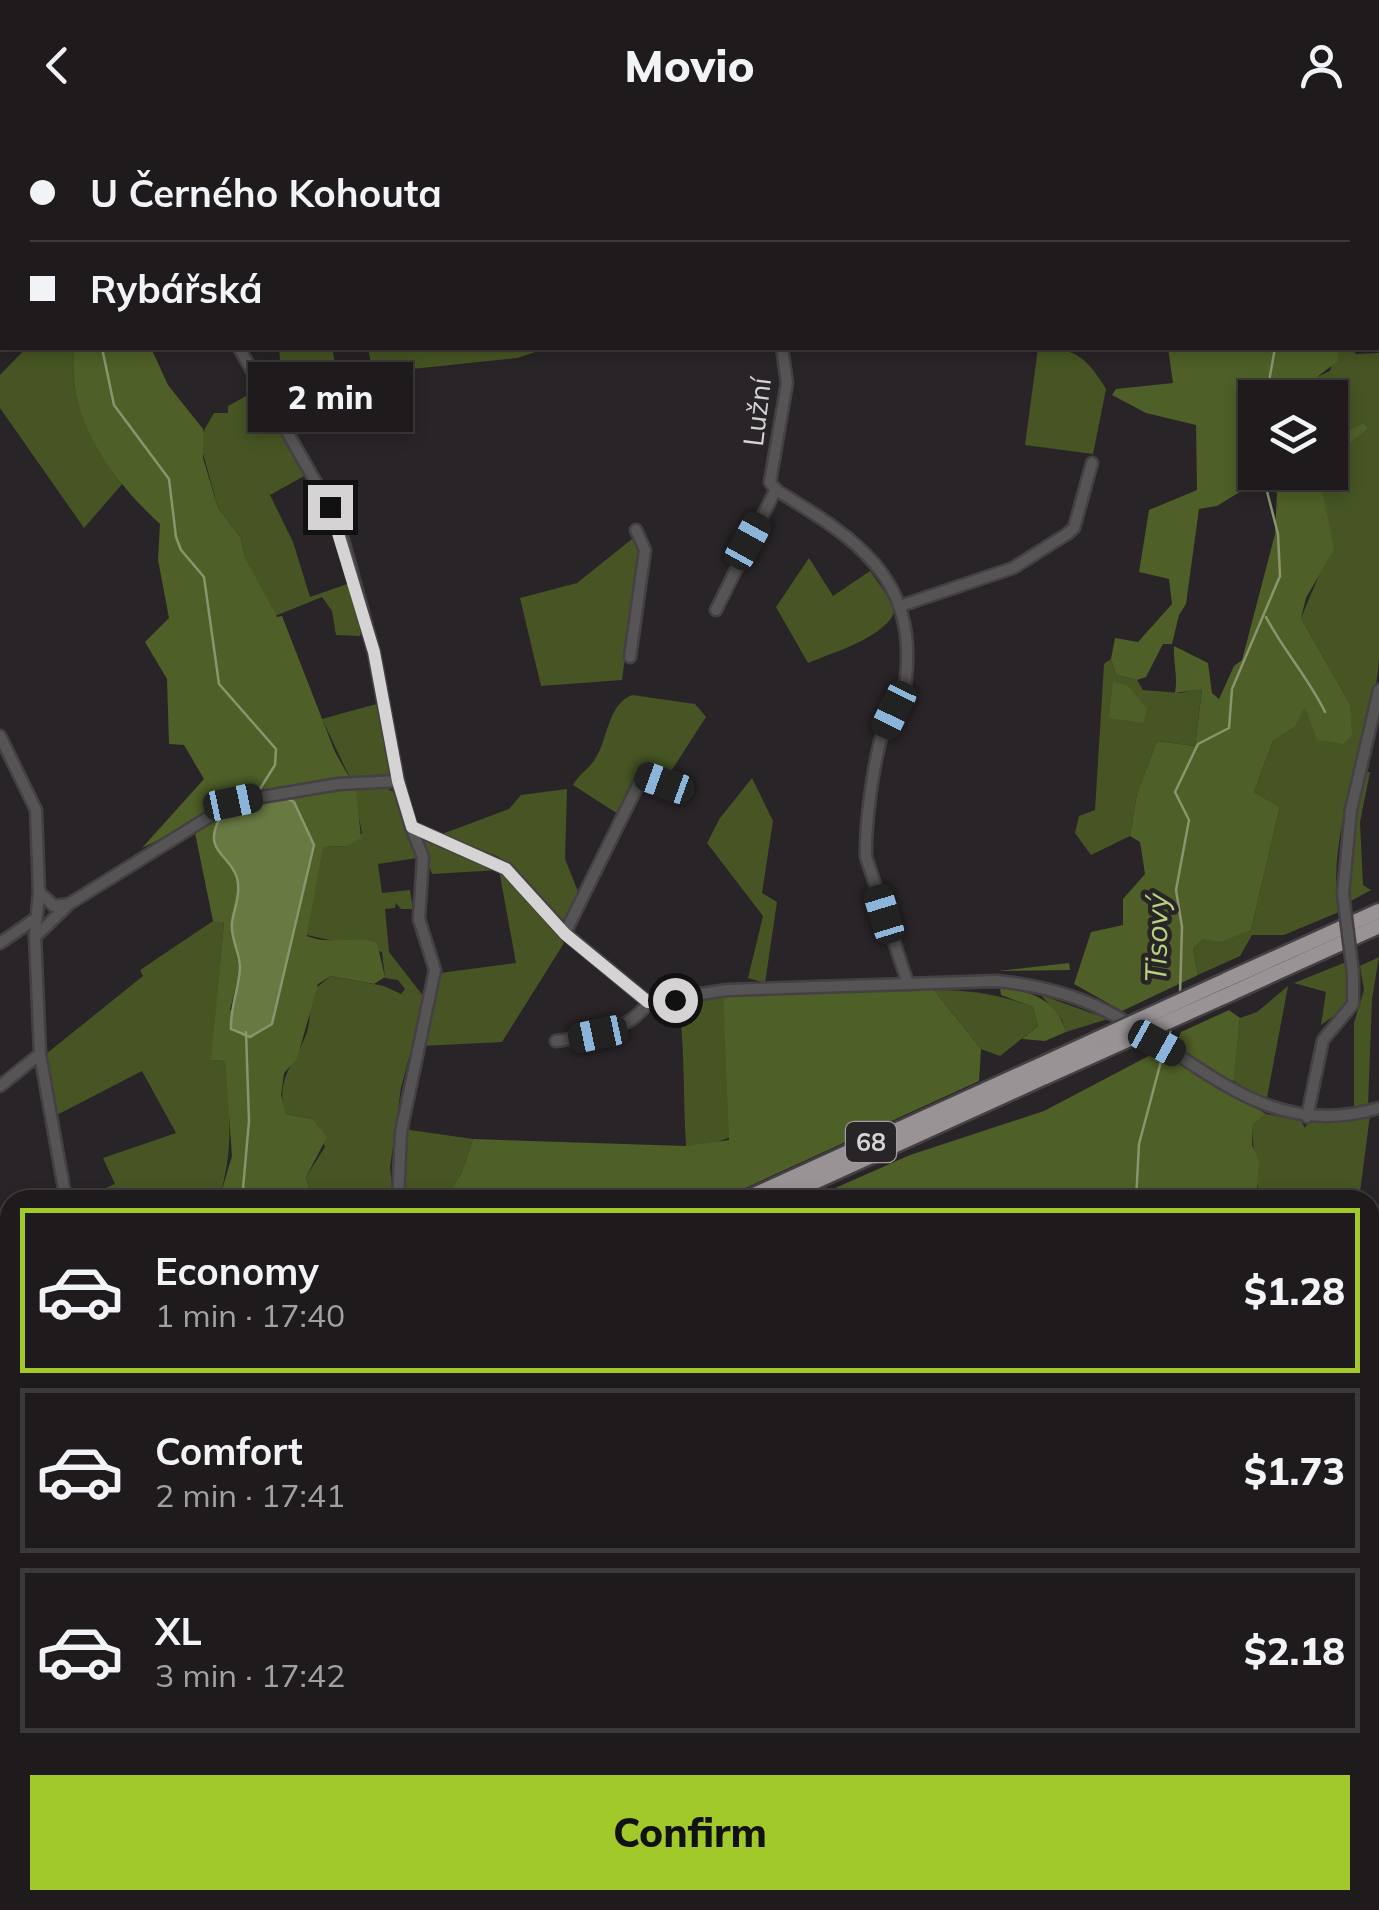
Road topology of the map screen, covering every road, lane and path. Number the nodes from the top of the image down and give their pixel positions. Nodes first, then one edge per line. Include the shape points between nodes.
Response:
1 (240, 350) edge
2 (782, 350) edge
3 (1092, 463) dead end
4 (773, 485) junction
5 (636, 530) dead end
6 (903, 605) junction
7 (716, 610) dead end
8 (630, 657) dead end
9 (1379, 690) edge
10 (0, 736) edge
11 (398, 781) junction
12 (686, 791) dead end
13 (412, 827) junction
14 (39, 892) junction
15 (69, 904) junction
16 (1379, 911) edge
17 (35, 919) junction
18 (1379, 926) edge
19 (565, 934) junction
20 (35, 937) junction
21 (0, 942) edge
22 (908, 984) junction
23 (1229, 986) junction
24 (648, 1002) junction
25 (556, 1041) dead end
26 (40, 1054) junction
27 (1042, 1071) junction
28 (0, 1086) edge
29 (1379, 1108) edge
30 (1307, 1117) junction
31 (64, 1190) edge
32 (398, 1190) edge
33 (766, 1190) edge
34 (796, 1190) edge

1 - 11 street via 342,536 374,652
2 - 4 street, Lužní via 787,383
3 - 6 street via 1068,534 1014,568
4 - 6 street via 841,528
4 - 7 street, Lužní
5 - 8 street via 644,550
6 - 22 street via 906,676 883,732 866,857
9 - 30 street, bridge via 1351,810 1343,894 1353,1004 1323,1040
10 - 14 street via 36,810
11 - 13 street
11 - 15 street via 233,802
12 - 19 street via 642,775
13 - 19 street via 506,869
13 - 32 street via 423,858 419,919 435,970 401,1132
14 - 15 street via 54,906
14 - 17 street
15 - 20 street
16 - 23 highway, 68
17 - 20 street
17 - 21 street
18 - 23 highway, 68
19 - 24 street
20 - 26 street
22 - 24 street via 727,990
22 - 30 street via 997,981 1066,994 1109,1012 1260,1106
23 - 27 highway, 68, bridge
24 - 25 street via 639,1016 598,1034
26 - 28 street
26 - 31 street
27 - 33 highway, 68
27 - 34 highway, 68
29 - 30 street via 1342,1118

